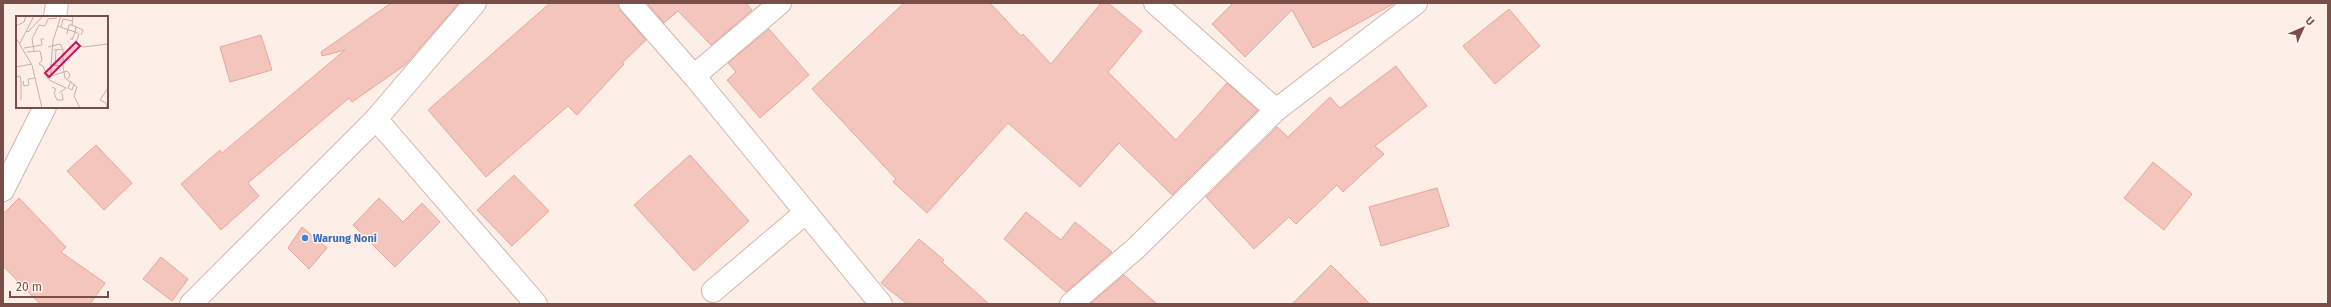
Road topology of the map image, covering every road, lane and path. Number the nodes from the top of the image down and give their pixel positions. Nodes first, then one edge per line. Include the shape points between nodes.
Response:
1 (57, 3) edge
2 (475, 3) edge
3 (630, 3) edge
4 (780, 3) edge
5 (1155, 3) edge
6 (1416, 3) edge
7 (55, 16) edge
8 (694, 76) junction
9 (44, 108) edge
10 (1276, 110) junction
11 (376, 118) junction
12 (3, 190) edge
13 (811, 219) junction
14 (713, 291) dead end
15 (191, 304) edge
16 (536, 304) edge
17 (881, 304) edge
18 (1071, 304) edge

1 - 7 street
2 - 11 street
3 - 8 street
4 - 8 street
5 - 10 street
6 - 10 street
8 - 13 street
9 - 12 street
10 - 18 street via 1135,249
11 - 15 street
11 - 16 street
13 - 14 street
13 - 17 street

